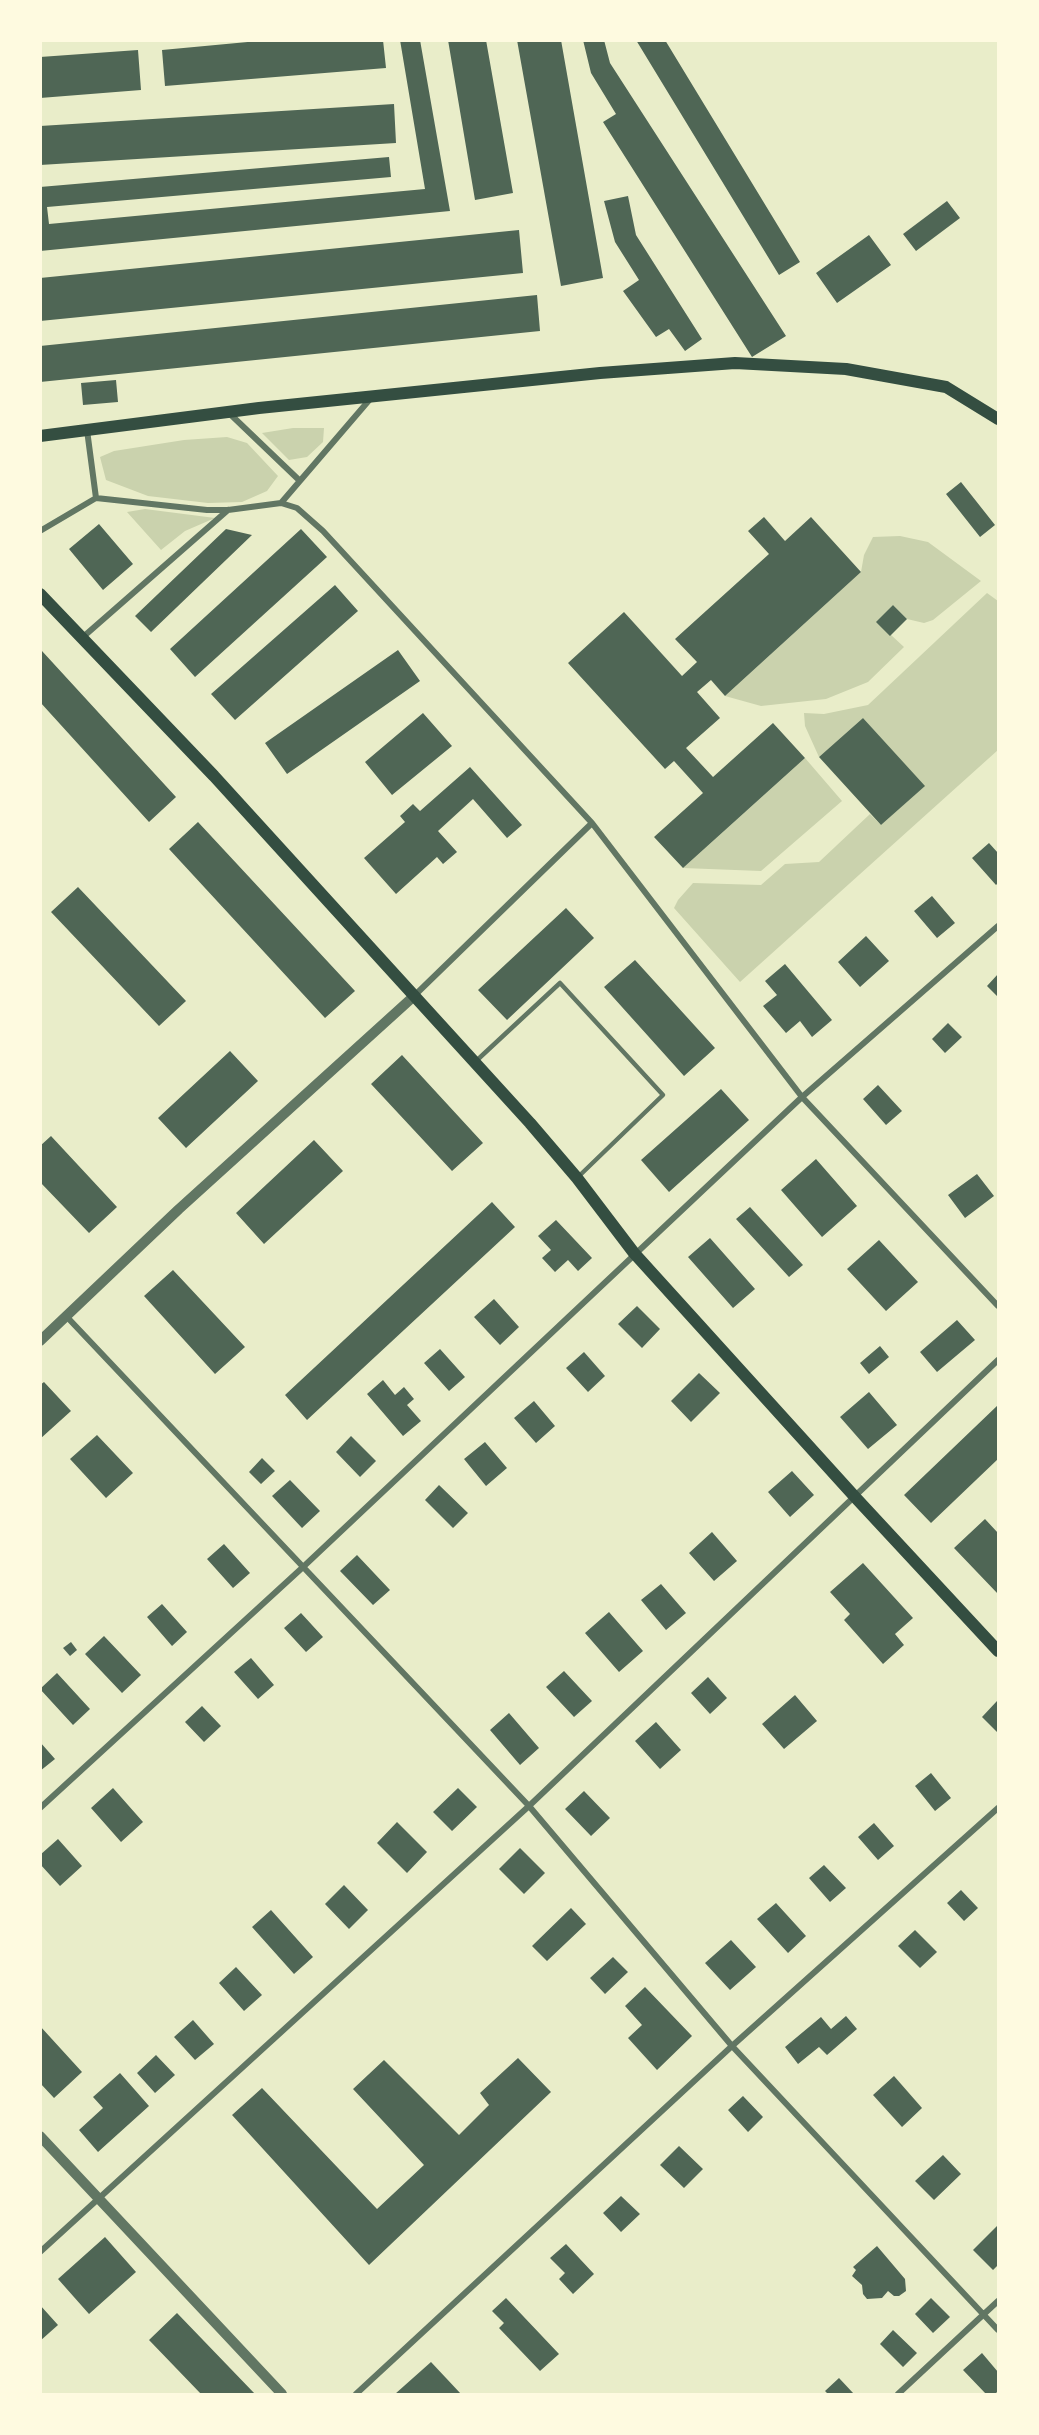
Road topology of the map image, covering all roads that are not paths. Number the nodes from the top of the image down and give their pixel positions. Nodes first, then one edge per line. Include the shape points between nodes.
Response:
1 (371, 398) junction
2 (228, 412) junction
3 (999, 418) edge
4 (87, 430) junction
5 (40, 436) edge
6 (300, 481) junction
7 (96, 498) junction
8 (281, 503) junction
9 (228, 510) junction
10 (40, 531) edge
11 (41, 596) edge
12 (82, 638) junction
13 (592, 822) junction
14 (999, 926) edge
15 (413, 997) junction
16 (475, 1062) junction
17 (802, 1097) junction
18 (577, 1178) junction
19 (634, 1253) junction
20 (999, 1306) edge
21 (68, 1317) junction
22 (40, 1341) edge
23 (999, 1359) edge
24 (855, 1497) junction
25 (302, 1568) junction
26 (999, 1651) edge
27 (529, 1806) junction
28 (40, 1808) edge
29 (999, 1808) edge
30 (732, 2046) junction
31 (40, 2136) edge
32 (99, 2198) junction
33 (40, 2252) edge
34 (999, 2301) edge
35 (984, 2314) junction
36 (999, 2330) edge
37 (282, 2394) edge
38 (356, 2394) edge
39 (898, 2394) edge

1 - 2 main road
1 - 3 main road via 735,363 846,369 946,387
1 - 6 street
2 - 4 main road
2 - 6 street
4 - 5 main road
4 - 7 street
6 - 8 street
7 - 9 street
7 - 10 street
8 - 9 street
8 - 13 street via 297,508 323,531
9 - 12 street
11 - 12 main road
12 - 15 main road via 214,776
13 - 15 street
13 - 17 street
14 - 17 street
15 - 16 main road
15 - 21 street via 180,1209
16 - 18 main road
16 - 18 lane via 560,983 663,1095
17 - 19 street
17 - 20 street
18 - 19 main road
19 - 24 main road
19 - 25 street
21 - 22 street
21 - 25 street
23 - 24 street
24 - 26 main road
24 - 27 street
25 - 27 street
25 - 28 street
27 - 30 street
27 - 32 street
29 - 30 street
30 - 35 street
30 - 38 street
31 - 32 street
32 - 33 street
32 - 37 street
34 - 35 street
35 - 36 street
35 - 39 street

